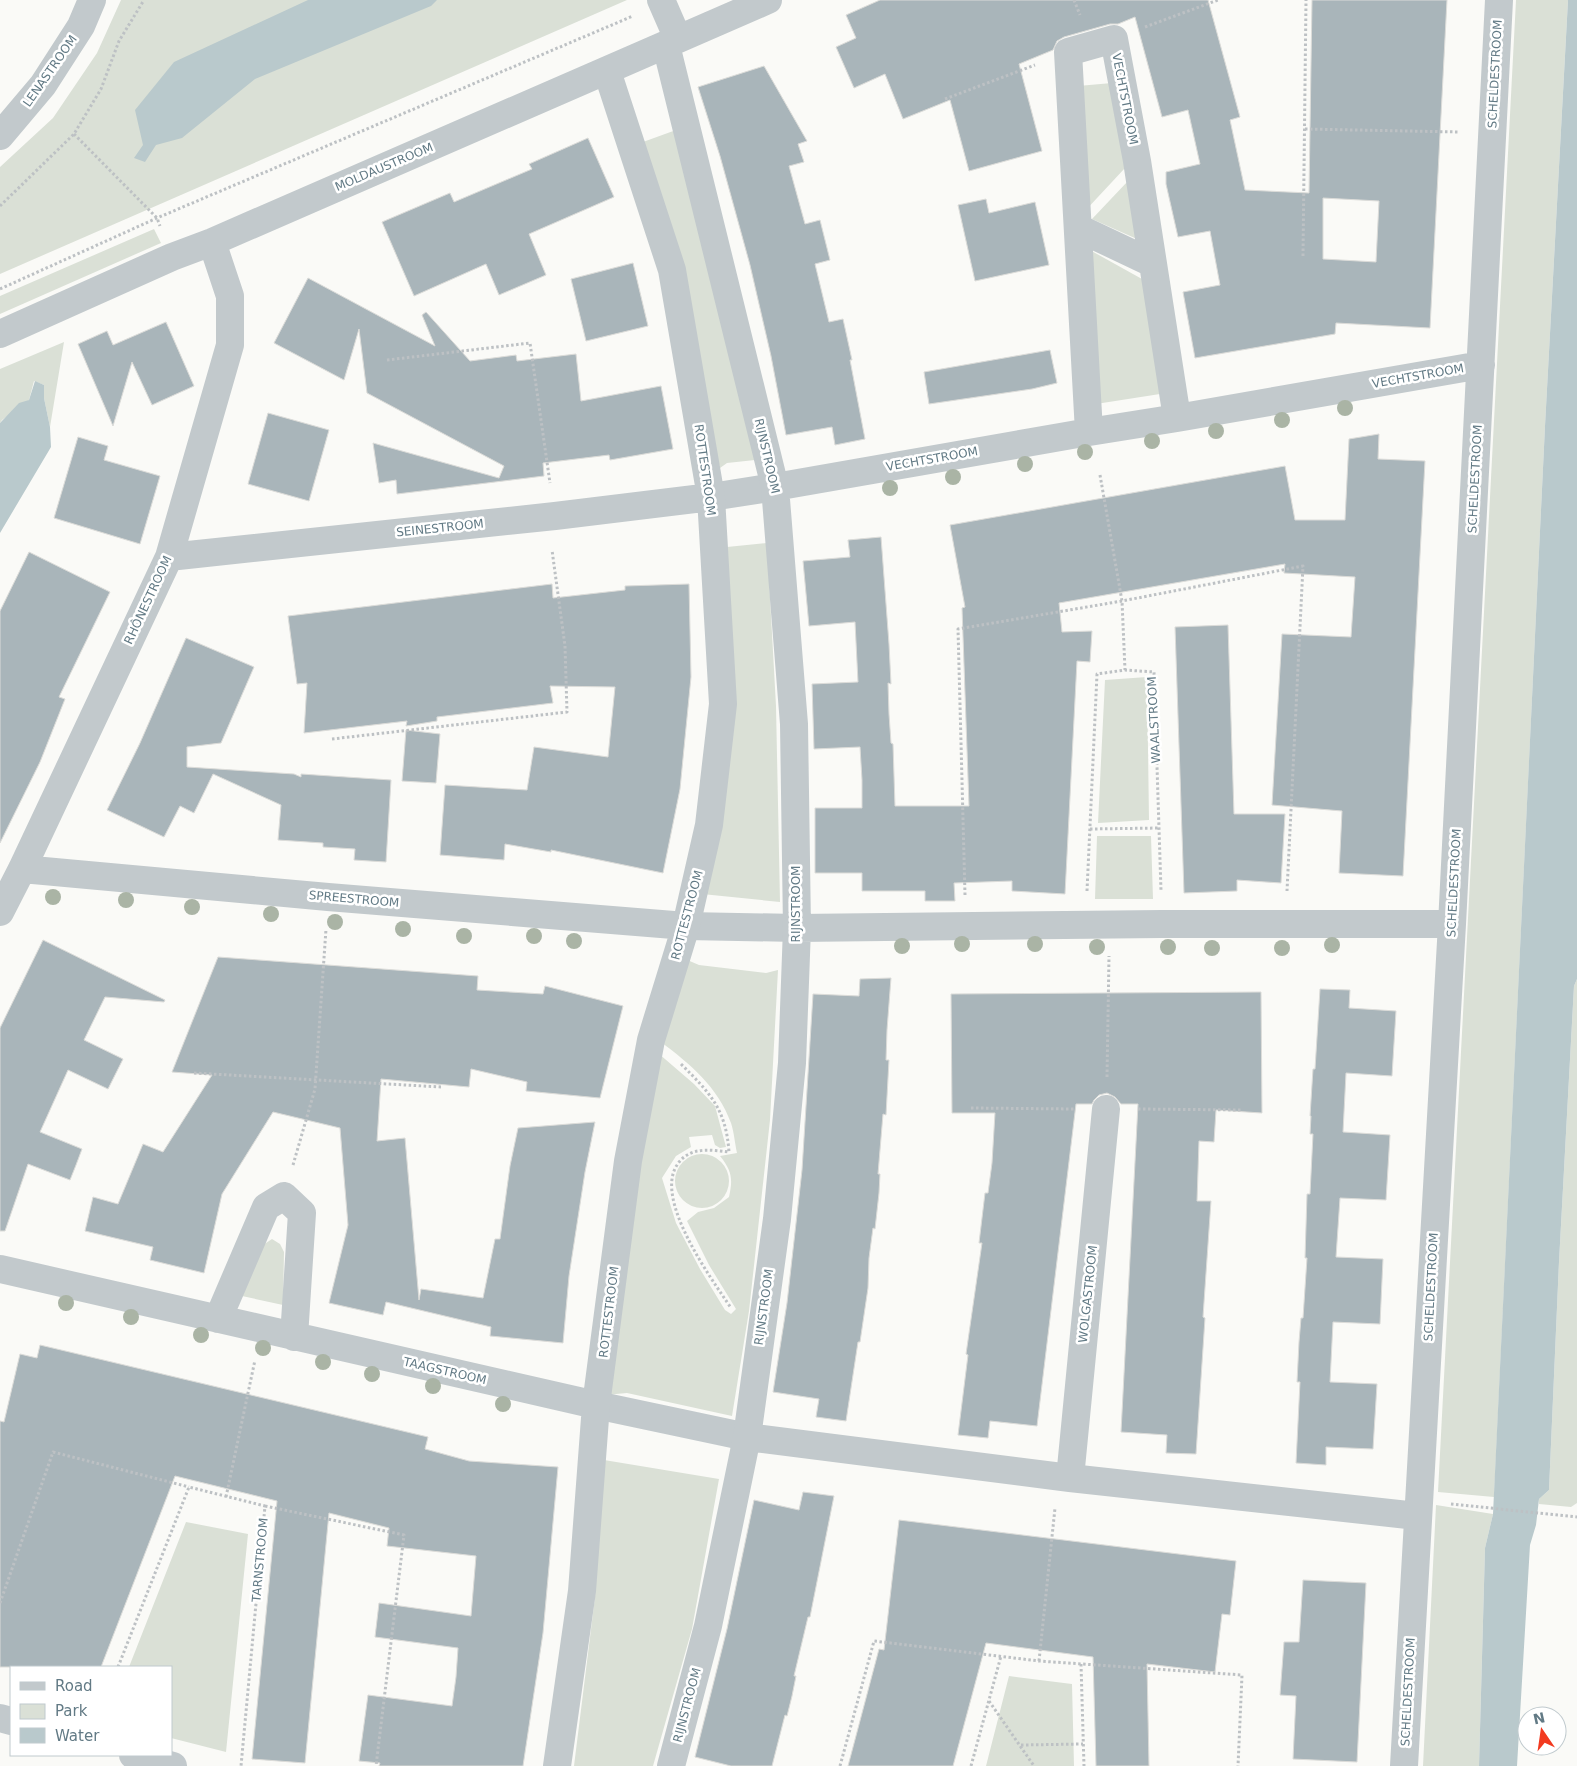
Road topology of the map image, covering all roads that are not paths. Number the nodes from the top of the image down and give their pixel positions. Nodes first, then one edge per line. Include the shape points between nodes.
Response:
1 (92, 0) edge
2 (768, 0) edge
3 (1499, 0) edge
4 (662, 2) edge
5 (672, 42) junction
6 (606, 71) junction
7 (0, 136) edge
8 (1078, 228) junction
9 (212, 242) junction
10 (1152, 263) junction
11 (0, 334) edge
12 (1481, 365) junction
13 (1177, 418) junction
14 (1089, 432) junction
15 (775, 487) junction
16 (711, 496) junction
17 (169, 557) junction
18 (22, 869) junction
19 (0, 912) edge
20 (1452, 924) junction
21 (686, 926) junction
22 (797, 928) junction
23 (1106, 1109) road end
24 (0, 1269) edge
25 (218, 1319) junction
26 (294, 1337) junction
27 (596, 1405) junction
28 (747, 1437) junction
29 (1064, 1477) junction
30 (1417, 1516) junction
31 (136, 1756) edge
32 (173, 1766) edge
33 (557, 1766) edge
34 (671, 1766) edge
35 (1404, 1766) edge

1 - 7 street, LENASTROOM via 81,26 44,85
2 - 5 street, MOLDAUSTROOM
3 - 12 street, SCHELDESTROOM
4 - 5 street, RIJNSTROOM
5 - 6 street, MOLDAUSTROOM
5 - 15 street, RIJNSTROOM
6 - 9 street, MOLDAUSTROOM
6 - 16 street, ROTTESTROOM via 672,270
8 - 10 street
8 - 10 street, VECHTSTROOM via 1068,52 1114,39
8 - 14 street
9 - 11 street, MOLDAUSTROOM
9 - 17 street, RHÔNESTROOM via 230,296 230,345
10 - 13 street, VECHTSTROOM
12 - 13 street, VECHTSTROOM
12 - 20 street, SCHELDESTROOM
13 - 14 street, VECHTSTROOM
14 - 15 street, VECHTSTROOM
15 - 16 street, VECHTSTROOM
15 - 22 street, RIJNSTROOM via 794,724
16 - 17 street, SEINESTROOM
16 - 21 street, ROTTESTROOM via 724,704 710,825
17 - 18 street, RHÔNESTROOM
18 - 19 street, RHÔNESTROOM
18 - 21 street, SPREESTROOM
20 - 22 street
20 - 30 street, SCHELDESTROOM
21 - 22 street, SPREESTROOM
21 - 27 street, ROTTESTROOM via 651,1040 628,1161
22 - 28 street, RIJNSTROOM via 792,1063 778,1209
23 - 29 street, WOLGASTROOM
24 - 25 street, TAAGSTROOM
25 - 26 street, TAAGSTROOM
25 - 26 street via 266,1207 284,1196 302,1213
26 - 27 street, TAAGSTROOM
27 - 28 street, TAAGSTROOM
27 - 33 street, ROTTESTROOM via 582,1591
28 - 29 street
28 - 34 street, RIJNSTROOM via 708,1626
29 - 30 street
30 - 35 street, SCHELDESTROOM
31 - 32 street

